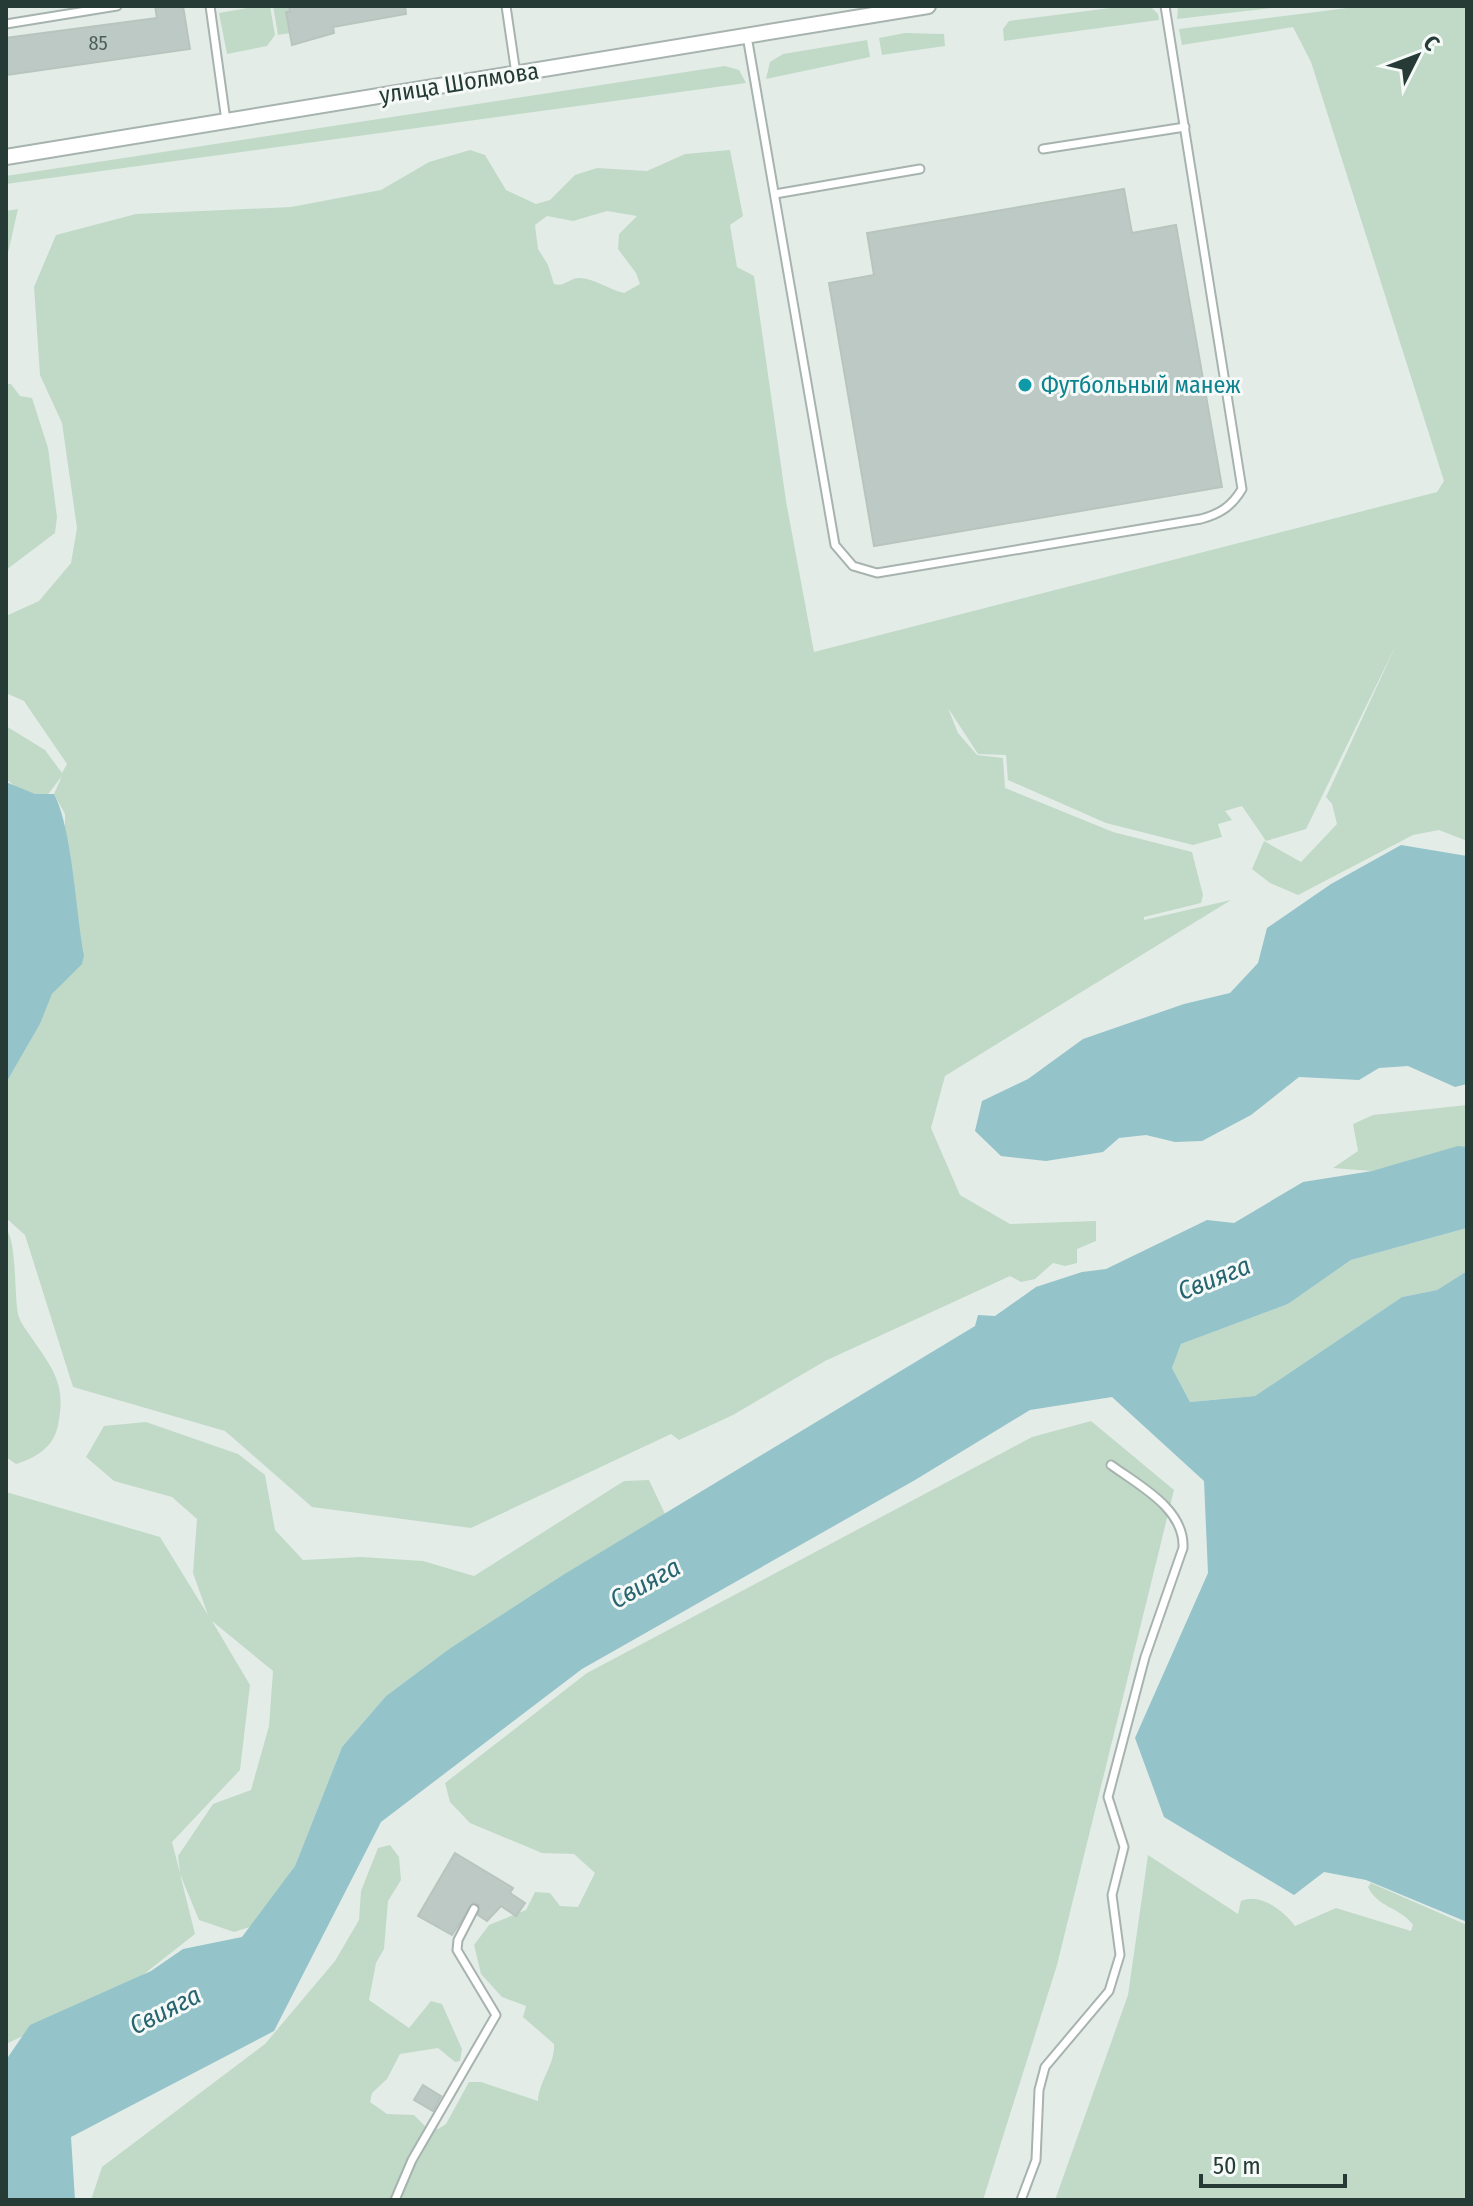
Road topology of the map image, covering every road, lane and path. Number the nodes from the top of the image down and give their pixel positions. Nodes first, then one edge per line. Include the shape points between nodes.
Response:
1 (117, 6) edge
2 (210, 6) edge
3 (506, 6) edge
4 (1165, 6) edge
5 (918, 7) edge
6 (6, 24) edge
7 (747, 36) junction
8 (516, 74) junction
9 (226, 121) junction
10 (1185, 127) junction
11 (1043, 149) dead end
12 (6, 157) edge
13 (920, 169) dead end
14 (775, 194) junction
15 (1111, 1465) dead end
16 (474, 1909) dead end
17 (395, 2200) edge
18 (1021, 2200) edge

1 - 6 lane
2 - 9 lane
3 - 8 lane
4 - 10 lane
5 - 7 street, улица Шолмова
7 - 8 street, улица Шолмова
7 - 14 lane
8 - 9 street, улица Шолмова
9 - 12 street, улица Шолмова
10 - 11 lane
10 - 14 lane via 1243,480 1237,497 1218,514 1201,519 877,573 853,566 835,545
13 - 14 lane
15 - 18 lane via 1175,1518 1184,1532 1183,1548 1145,1657 1108,1797 1124,1847 1112,1895 1120,1955 1109,1991 1045,2067 1036,2160
16 - 17 lane via 457,1950 496,2015 412,2160

